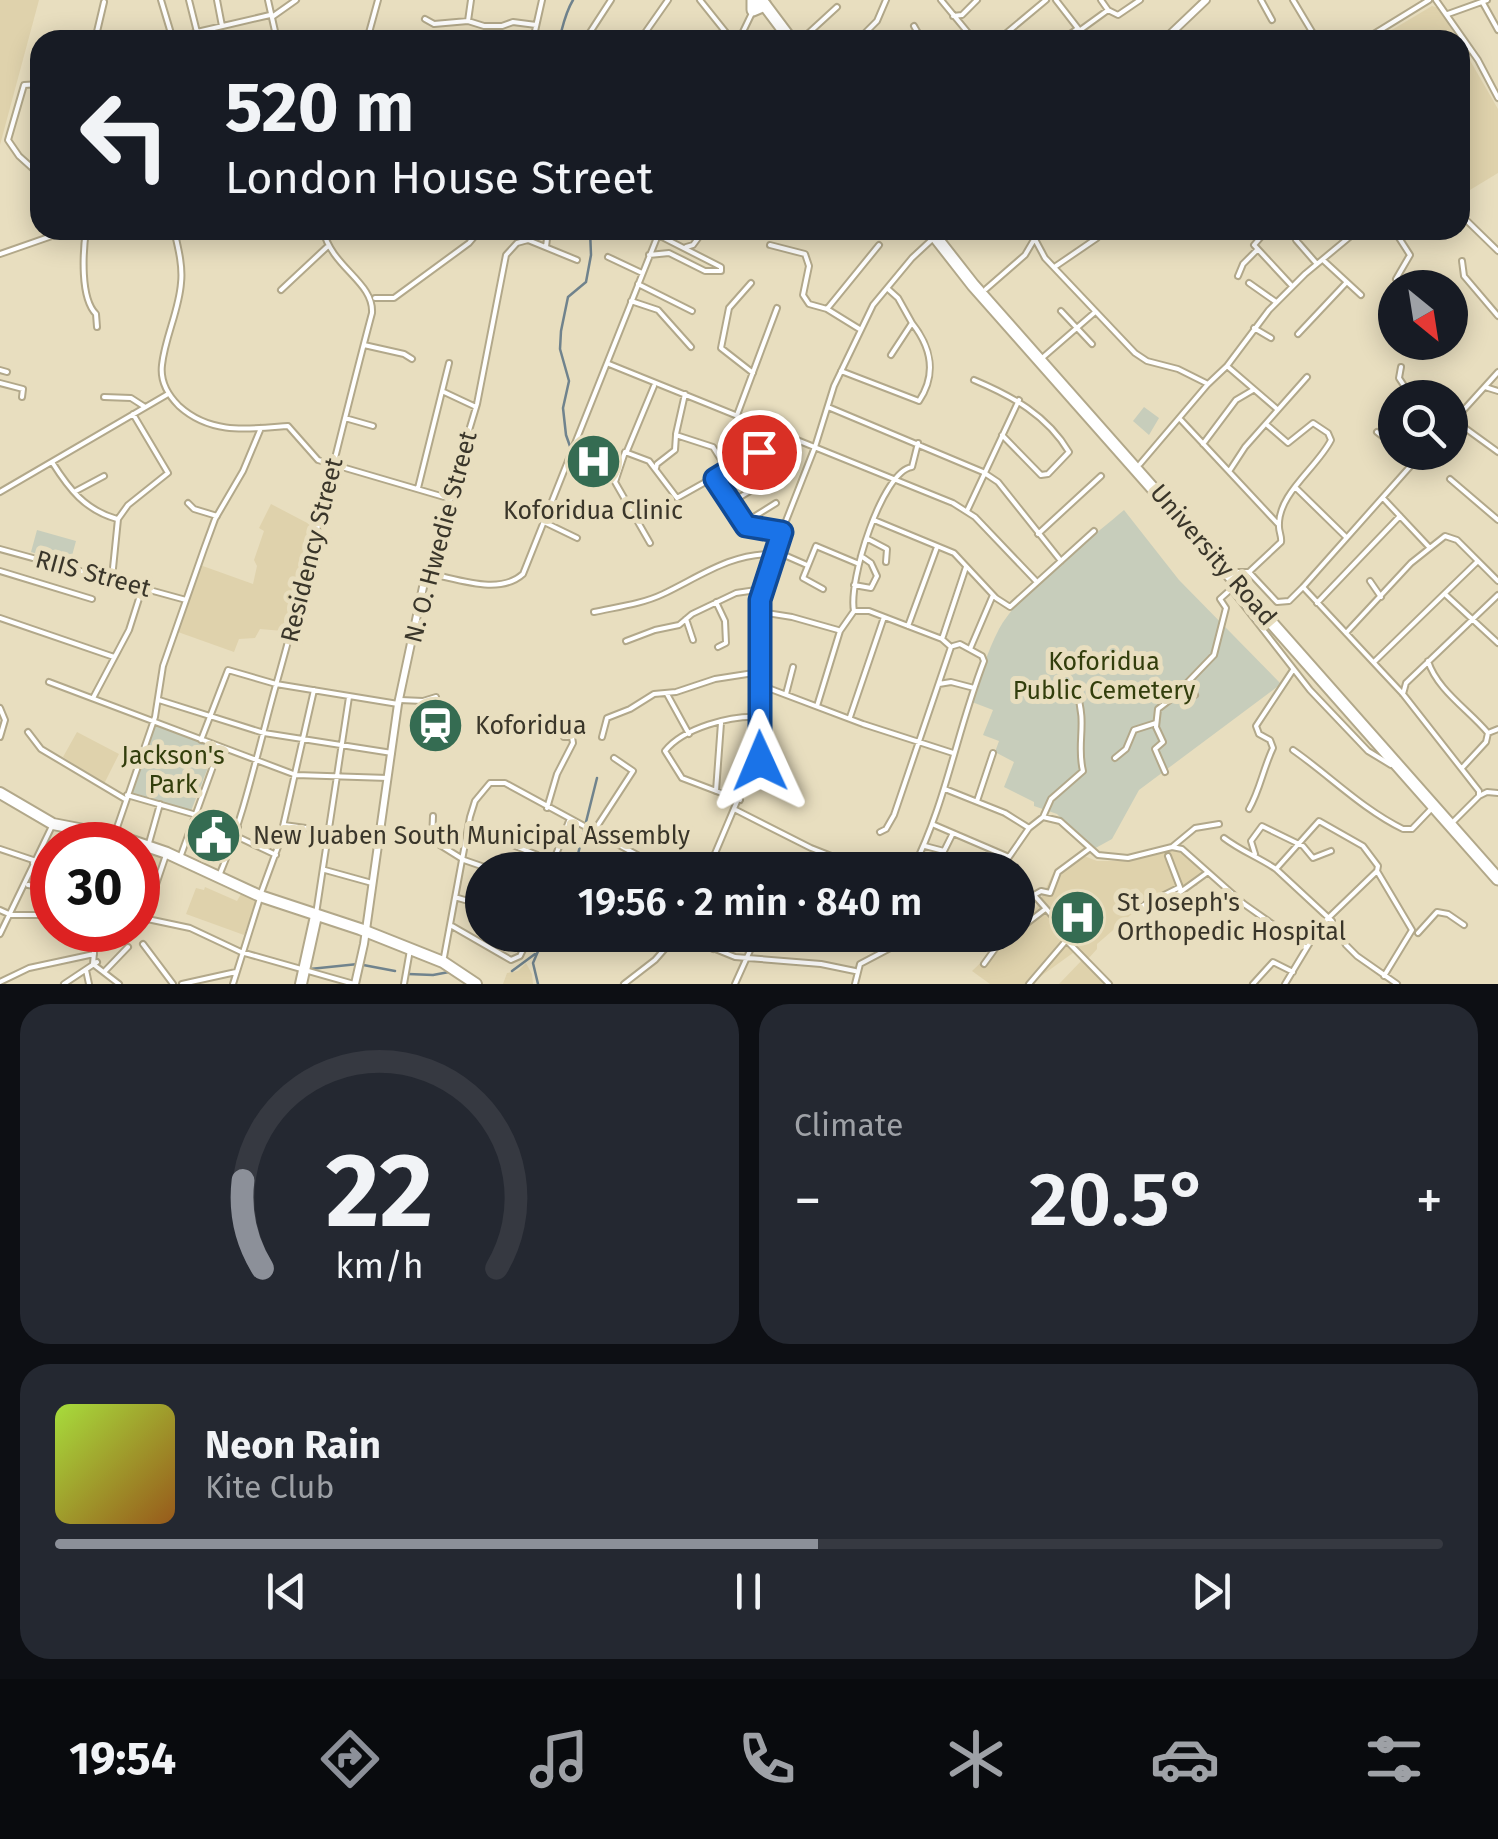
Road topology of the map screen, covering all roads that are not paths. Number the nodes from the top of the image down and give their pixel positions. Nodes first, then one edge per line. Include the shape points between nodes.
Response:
1 (162, 0) edge
2 (190, 0) edge
3 (218, 0) edge
4 (268, 0) edge
5 (296, 0) edge
6 (378, 0) edge
7 (470, 0) edge
8 (542, 0) edge
9 (611, 0) edge
10 (668, 0) edge
11 (700, 0) edge
12 (886, 0) edge
13 (941, 0) edge
14 (978, 0) edge
15 (1046, 0) edge
16 (1056, 0) edge
17 (1101, 0) edge
18 (1140, 0) edge
19 (1206, 0) edge
20 (1261, 0) edge
21 (1293, 0) edge
22 (1432, 0) edge
23 (1485, 1) edge
24 (104, 2) edge
25 (760, 3) edge
26 (837, 7) dead end
27 (1108, 10) junction
28 (1448, 14) junction
29 (271, 16) junction
30 (962, 18) junction
31 (425, 19) dead end
32 (1272, 20) dead end
33 (468, 21) junction
34 (536, 25) junction
35 (222, 26) junction
36 (914, 26) dead end
37 (97, 30) edge
38 (171, 30) edge
39 (197, 30) edge
40 (205, 30) edge
41 (274, 30) edge
42 (370, 30) edge
43 (535, 30) edge
44 (592, 30) edge
45 (647, 30) edge
46 (726, 30) edge
47 (742, 30) edge
48 (786, 30) edge
49 (808, 30) edge
50 (868, 30) edge
51 (916, 30) edge
52 (966, 30) edge
53 (1010, 30) edge
54 (1078, 30) joint
55 (1182, 30) edge
56 (1311, 30) edge
57 (1381, 30) edge
58 (1458, 30) edge
59 (1498, 30) edge
60 (1470, 51) edge
61 (30, 85) edge
62 (1498, 98) edge
63 (30, 165) edge
64 (1470, 224) edge
65 (41, 240) edge
66 (85, 240) edge
67 (176, 240) edge
68 (326, 240) edge
69 (472, 240) edge
70 (549, 240) edge
71 (656, 240) edge
72 (672, 240) edge
73 (697, 240) edge
74 (932, 240) edge
75 (939, 240) edge
76 (940, 240) edge
77 (1034, 240) edge
78 (1036, 240) edge
79 (1095, 240) edge
80 (1258, 240) edge
81 (1298, 240) edge
82 (1346, 240) edge
83 (1400, 240) edge
84 (770, 245) dead end
85 (879, 245) dead end
86 (686, 247) junction
87 (328, 248) junction
88 (549, 249) junction
89 (1257, 250) junction
90 (1498, 251) edge
91 (0, 254) edge
92 (650, 256) junction
93 (608, 257) dead end
94 (576, 260) dead end
95 (1323, 260) junction
96 (1462, 260) dead end
97 (1317, 264) junction
98 (1056, 267) junction
99 (1401, 270) edge
100 (642, 273) junction
101 (1238, 276) dead end
102 (1346, 282) junction
103 (751, 283) dead end
104 (1250, 283) dead end
105 (638, 284) junction
106 (1292, 286) junction
107 (887, 288) junction
108 (986, 289) junction
109 (281, 290) dead end
110 (1360, 295) dead end
111 (374, 298) dead end
112 (631, 301) junction
113 (1276, 302) junction
114 (777, 308) dead end
115 (827, 308) junction
116 (692, 311) dead end
117 (1061, 311) dead end
118 (1095, 312) junction
119 (1498, 316) edge
120 (912, 323) junction
121 (98, 327) dead end
122 (1076, 328) junction
123 (1254, 328) junction
124 (862, 330) junction
125 (1298, 334) dead end
126 (1271, 338) dead end
127 (1092, 344) dead end
128 (364, 345) junction
129 (692, 347) dead end
130 (891, 354) dead end
131 (1044, 358) junction
132 (412, 359) dead end
133 (449, 363) dead end
134 (609, 364) junction
135 (1228, 366) junction
136 (1401, 367) dead end
137 (841, 371) junction
138 (753, 372) junction
139 (1498, 372) edge
140 (1307, 377) dead end
141 (974, 380) dead end
142 (1400, 380) edge
143 (0, 384) edge
144 (655, 384) junction
145 (1208, 384) junction
146 (1486, 386) junction
147 (1252, 390) junction
148 (1498, 391) edge
149 (444, 392) junction
150 (168, 394) junction
151 (684, 394) junction
152 (104, 397) dead end
153 (22, 398) dead end
154 (1019, 400) junction
155 (1468, 405) edge
156 (476, 407) junction
157 (828, 407) junction
158 (145, 408) junction
159 (1276, 409) junction
160 (133, 414) junction
161 (736, 416) junction
162 (344, 418) junction
163 (1181, 420) junction
164 (1266, 424) junction
165 (373, 426) dead end
166 (261, 428) junction
167 (770, 429) junction
168 (1468, 432) edge
169 (676, 435) junction
170 (1002, 435) junction
171 (918, 443) junction
172 (1204, 444) junction
173 (816, 448) junction
174 (627, 451) junction
175 (1498, 452) edge
176 (52, 462) junction
177 (333, 463) junction
178 (1140, 464) junction
179 (656, 468) junction
180 (788, 468) dead end
181 (728, 470) junction
182 (1230, 470) junction
183 (1407, 470) edge
184 (983, 472) junction
185 (104, 476) dead end
186 (1101, 476) dead end
187 (894, 478) junction
188 (715, 479) junction
189 (1450, 479) dead end
190 (1295, 487) junction
191 (418, 488) junction
192 (0, 492) edge
193 (74, 492) junction
194 (1383, 498) junction
195 (451, 499) junction
196 (188, 503) dead end
197 (776, 503) dead end
198 (730, 504) junction
199 (967, 511) junction
200 (217, 516) junction
201 (1400, 516) junction
202 (118, 519) junction
203 (874, 520) junction
204 (1498, 520) edge
205 (545, 522) junction
206 (744, 523) junction
207 (1278, 524) junction
208 (1094, 531) dead end
209 (782, 532) junction
210 (1038, 534) junction
211 (577, 538) dead end
212 (866, 538) junction
213 (1346, 538) junction
214 (650, 543) dead end
215 (937, 547) junction
216 (1429, 547) junction
217 (0, 549) edge
218 (774, 553) junction
219 (860, 556) junction
220 (1061, 561) junction
221 (1478, 561) junction
222 (886, 562) dead end
223 (808, 564) junction
224 (859, 564) junction
225 (967, 566) junction
226 (0, 571) edge
227 (426, 573) junction
228 (112, 578) junction
229 (1238, 579) junction
230 (1036, 581) junction
231 (1370, 581) dead end
232 (1498, 581) edge
233 (143, 586) junction
234 (854, 586) junction
235 (1302, 588) junction
236 (823, 589) dead end
237 (763, 590) junction
238 (1444, 594) junction
239 (994, 595) junction
240 (1498, 595) edge
241 (1381, 598) junction
242 (92, 599) dead end
243 (186, 600) junction
244 (716, 602) junction
245 (1317, 603) junction
246 (594, 612) dead end
247 (760, 612) junction
248 (854, 612) junction
249 (0, 618) edge
250 (884, 618) junction
251 (686, 619) junction
252 (1472, 619) junction
253 (908, 626) junction
254 (840, 631) junction
255 (1346, 633) junction
256 (942, 638) junction
257 (693, 640) dead end
258 (626, 641) dead end
259 (1498, 643) edge
260 (718, 647) dead end
261 (952, 647) junction
262 (970, 649) junction
263 (115, 658) junction
264 (1428, 661) junction
265 (1372, 663) junction
266 (793, 667) dead end
267 (1293, 669) junction
268 (760, 672) junction
269 (48, 682) dead end
270 (276, 684) junction
271 (938, 684) junction
272 (1187, 684) junction
273 (760, 685) junction
274 (974, 688) junction
275 (314, 690) junction
276 (1076, 691) dead end
277 (667, 693) junction
278 (786, 694) junction
279 (1403, 694) junction
280 (1195, 695) dead end
281 (349, 697) junction
282 (436, 697) dead end
283 (92, 698) junction
284 (159, 700) junction
285 (399, 702) junction
286 (817, 706) junction
287 (0, 708) edge
288 (209, 716) junction
289 (760, 717) junction
290 (850, 719) junction
291 (153, 721) junction
292 (721, 723) junction
293 (1156, 723) junction
294 (1498, 728) edge
295 (28, 732) dead end
296 (264, 732) junction
297 (1488, 733) junction
298 (689, 734) junction
299 (564, 737) dead end
300 (602, 737) dead end
301 (0, 738) edge
302 (303, 739) junction
303 (201, 740) junction
304 (918, 742) junction
305 (344, 745) junction
306 (220, 746) junction
307 (1292, 750) dead end
308 (953, 753) junction
309 (992, 753) dead end
310 (392, 754) junction
311 (255, 758) junction
312 (614, 758) dead end
313 (1115, 758) dead end
314 (758, 760) junction
315 (1462, 768) junction
316 (782, 769) dead end
317 (1400, 770) junction
318 (1166, 772) dead end
319 (338, 774) junction
320 (296, 775) junction
321 (388, 778) junction
322 (775, 782) dead end
323 (946, 789) junction
324 (716, 791) junction
325 (0, 793) edge
326 (1498, 793) edge
327 (1479, 796) junction
328 (125, 797) junction
329 (740, 800) junction
330 (978, 801) junction
331 (160, 804) junction
332 (1433, 807) junction
333 (547, 808) junction
334 (1249, 809) dead end
335 (736, 810) junction
336 (197, 814) junction
337 (433, 816) dead end
338 (1044, 818) junction
339 (569, 820) junction
340 (1454, 821) junction
341 (50, 822) edge
342 (118, 822) edge
343 (152, 822) edge
344 (932, 824) junction
345 (1219, 824) dead end
346 (284, 825) junction
347 (238, 826) junction
348 (468, 826) junction
349 (1029, 828) junction
350 (588, 830) junction
351 (332, 832) junction
352 (880, 832) dead end
353 (953, 833) junction
354 (236, 836) junction
355 (378, 838) junction
356 (1224, 838) dead end
357 (1298, 844) junction
358 (924, 846) junction
359 (1172, 846) junction
360 (0, 849) edge
361 (1090, 849) junction
362 (1331, 851) dead end
363 (160, 852) edge
364 (530, 852) edge
365 (556, 852) edge
366 (630, 852) edge
367 (716, 852) edge
368 (821, 852) edge
369 (921, 852) edge
370 (997, 852) edge
371 (1012, 852) edge
372 (160, 854) edge
373 (1255, 854) junction
374 (276, 855) junction
375 (166, 856) junction
376 (1168, 856) dead end
377 (180, 859) junction
378 (30, 860) edge
379 (464, 860) junction
380 (1276, 869) junction
381 (325, 870) junction
382 (1377, 871) junction
383 (30, 872) edge
384 (1208, 872) junction
385 (160, 873) edge
386 (1498, 876) edge
387 (218, 879) junction
388 (372, 884) junction
389 (25, 885) junction
390 (30, 886) edge
391 (1181, 890) junction
392 (260, 897) junction
393 (456, 898) junction
394 (465, 900) edge
395 (0, 910) edge
396 (1044, 910) junction
397 (316, 915) junction
398 (11, 916) junction
399 (30, 916) edge
400 (1035, 917) edge
401 (1328, 918) junction
402 (160, 921) edge
403 (1464, 925) dead end
404 (452, 926) junction
405 (1412, 930) junction
406 (365, 933) junction
407 (465, 933) edge
408 (0, 934) edge
409 (1418, 934) junction
410 (1426, 940) dead end
411 (1067, 942) junction
412 (1305, 947) junction
413 (410, 950) junction
414 (123, 952) edge
415 (149, 952) edge
416 (241, 952) junction
417 (497, 952) edge
418 (522, 952) edge
419 (662, 952) edge
420 (722, 952) edge
421 (751, 952) edge
422 (880, 952) edge
423 (993, 952) edge
424 (94, 954) joint
425 (750, 956) junction
426 (443, 962) junction
427 (95, 963) junction
428 (984, 964) dead end
429 (86, 970) junction
430 (856, 971) junction
431 (103, 972) junction
432 (236, 972) junction
433 (1293, 972) junction
434 (1384, 976) junction
435 (303, 977) edge
436 (0, 982) edge
437 (64, 984) edge
438 (89, 984) edge
439 (119, 984) edge
440 (173, 984) edge
441 (182, 984) edge
442 (233, 984) edge
443 (290, 984) edge
444 (354, 984) edge
445 (404, 984) edge
446 (476, 984) edge
447 (624, 984) edge
448 (736, 984) edge
449 (854, 984) edge
450 (1029, 984) edge
451 (1109, 984) edge
452 (1253, 984) edge
453 (1285, 984) edge
454 (1397, 984) edge

1 - 38 street
2 - 39 street
3 - 35 street
4 - 29 street
5 - 29 street
6 - 42 street
7 - 33 street
8 - 34 street
9 - 44 street
10 - 45 street
11 - 46 street
12 - 50 street
13 - 30 street
14 - 30 street
15 - 53 street
16 - 54 street
17 - 27 street
18 - 27 street via 1118,15
19 - 55 street
20 - 32 street
21 - 56 street
22 - 28 street
22 - 57 street
23 - 28 street
23 - 59 street
24 - 37 street
25 - 47 street
25 - 48 highway
26 - 49 street
27 - 54 street
28 - 58 street
29 - 35 street
29 - 41 street
30 - 52 street
31 - 33 street
33 - 34 street
34 - 43 street
35 - 40 street
36 - 51 street
60 - 62 street
61 - 63 street via 24,86 8,140
64 - 90 street
65 - 91 street
66 - 121 street via 83,263
67 - 150 street via 182,273 161,369
68 - 87 street, Residency Street
69 - 111 street via 394,298
70 - 88 street
71 - 92 street
72 - 86 street
73 - 86 street
74 - 107 street
75 - 131 highway, University Road
76 - 108 highway, University Road
77 - 108 street
78 - 98 street
79 - 98 street
80 - 89 street
81 - 97 street
82 - 95 street
83 - 99 street via 1410,256
84 - 115 street via 805,254 803,295 809,304
85 - 115 street
86 - 92 street via 721,271 705,271 669,253
87 - 109 street
87 - 128 street, Residency Street via 372,304
88 - 94 street
88 - 156 street, N. O. Hwedie Street via 524,240 506,255
89 - 101 street
89 - 106 street
92 - 100 street
93 - 100 street
95 - 97 street
95 - 102 street
96 - 119 street via 1464,276
97 - 106 street
98 - 118 street
100 - 105 street
102 - 110 street
102 - 125 street
103 - 138 street via 730,308 720,348
104 - 113 street
105 - 112 street
105 - 116 street
106 - 113 street
107 - 120 street
107 - 124 street
108 - 131 highway, University Road
112 - 129 street via 658,310
112 - 134 street
113 - 123 street
114 - 138 street
115 - 124 street
117 - 122 street
118 - 122 street
118 - 145 street via 1147,361
120 - 130 street
120 - 137 street via 930,353 919,402
122 - 127 street
122 - 131 street
123 - 126 street
123 - 135 street
124 - 137 street
128 - 132 street
128 - 162 street, Residency Street
131 - 178 highway, University Road
131 - 229 highway, University Road
133 - 149 street
134 - 144 street
134 - 205 street
135 - 145 street
135 - 147 street
136 - 142 street
137 - 157 street
138 - 161 street
139 - 146 street
140 - 159 street
141 - 154 street
143 - 153 street via 23,389
144 - 151 street
144 - 174 street
145 - 163 street
146 - 148 street
146 - 155 street
147 - 159 street
147 - 172 street via 1236,400
149 - 156 street
149 - 191 street
150 - 158 street
150 - 166 street via 192,418 214,427
151 - 161 street
151 - 169 street
152 - 158 street via 131,398
154 - 170 street
154 - 170 street via 1069,452 1041,475
156 - 195 street, N. O. Hwedie Street
157 - 171 street
157 - 173 street
158 - 160 street
159 - 164 street
160 - 176 street
160 - 202 street via 168,474
161 - 167 street
162 - 165 street
162 - 177 street, Residency Street
163 - 172 street
163 - 178 street
164 - 182 street
164 - 190 street via 1288,444 1313,423 1331,436
166 - 177 street via 290,428 311,455
166 - 200 street
167 - 173 street
167 - 181 street via 759,452
168 - 175 street
169 - 179 street via 674,450
169 - 181 street via 713,447
170 - 184 street
171 - 184 street
171 - 187 street via 912,466
172 - 182 street
173 - 187 street
173 - 209 street
174 - 179 street
174 - 214 street via 615,482
176 - 192 street
176 - 193 street
177 - 191 street
177 - 270 street, Residency Street
178 - 229 highway, University Road
179 - 188 street via 676,498
180 - 198 street
181 - 188 street
182 - 207 street
183 - 194 street
184 - 199 street
184 - 210 street
185 - 193 street
186 - 210 street
187 - 199 street
187 - 203 street
188 - 198 street
189 - 204 street
190 - 207 street
190 - 213 street
191 - 195 street
193 - 202 street via 90,509
194 - 201 street
194 - 213 street
195 - 227 street, N. O. Hwedie Street
196 - 200 street
197 - 206 street
198 - 206 street
199 - 230 street
200 - 243 street
201 - 216 street
201 - 245 street
202 - 228 street
203 - 212 street
203 - 215 street
205 - 211 street
205 - 227 street via 524,574 508,586
206 - 209 street
207 - 229 street via 1281,542
208 - 220 street
209 - 218 street
210 - 220 street
212 - 219 street
212 - 222 street via 887,548
213 - 235 street
215 - 225 street
215 - 253 street
216 - 221 street via 1452,536
216 - 241 street
217 - 228 street, RIIS Street
218 - 223 street
218 - 237 street
218 - 246 street via 730,562 660,596
219 - 224 street
219 - 234 street via 877,576 871,588
220 - 230 street
221 - 232 street
221 - 238 street
223 - 224 street via 816,546
223 - 236 street via 804,581
224 - 234 street
225 - 239 street
225 - 256 street
226 - 242 street
227 - 285 street, N. O. Hwedie Street
228 - 233 street, RIIS Street
229 - 235 street via 1277,602
229 - 267 street
229 - 272 street via 1220,599 1226,608 1214,655
229 - 317 highway, University Road
229 - 340 highway, University Road
230 - 239 street via 1013,606
231 - 241 street
233 - 243 street, RIIS Street
233 - 263 street
234 - 248 street
235 - 245 street
237 - 244 street
237 - 247 street
238 - 252 street
238 - 265 street
239 - 262 street
240 - 252 street
241 - 255 street
243 - 284 street via 163,666
244 - 251 street
244 - 260 street via 726,642
245 - 255 street
247 - 254 street
247 - 268 street
248 - 250 street
248 - 254 street
249 - 263 street
250 - 253 street
250 - 290 street
251 - 257 street
251 - 258 street
252 - 259 street
252 - 264 street
253 - 256 street
254 - 286 street
255 - 265 street
256 - 261 street
261 - 262 street
261 - 271 street
262 - 274 street via 984,658
263 - 283 street
264 - 279 street
264 - 297 street via 1450,696
265 - 279 street
266 - 278 street
267 - 317 street via 1368,751
267 - 334 street via 1256,726 1274,746
268 - 273 street
268 - 277 street
269 - 283 street
270 - 275 street
270 - 288 street via 228,670
270 - 296 street, Residency Street
271 - 274 street
271 - 304 street
272 - 280 street
272 - 293 street via 1168,696
273 - 278 street
273 - 289 street
274 - 308 street
275 - 281 street
275 - 302 street
276 - 338 street via 1084,711 1082,775 1051,799
277 - 298 street
277 - 300 street via 607,718
278 - 286 street
279 - 315 street
281 - 285 street
281 - 305 street
282 - 285 street
283 - 291 street
284 - 288 street
284 - 291 street
285 - 310 street, N. O. Hwedie Street
286 - 290 street
287 - 301 street
288 - 296 street
288 - 303 street
289 - 292 street
289 - 314 street
290 - 304 street
291 - 303 street
291 - 328 street
292 - 298 street
292 - 324 street
293 - 313 street via 1134,730
293 - 318 street via 1163,742 1155,749
294 - 297 street
295 - 328 street via 41,750
296 - 302 street
296 - 311 street, Residency Street
297 - 315 street
298 - 324 street via 667,746 666,754 682,778
299 - 333 street via 573,743
302 - 305 street
302 - 320 street
303 - 306 street
304 - 308 street
304 - 352 street via 894,815
305 - 310 street
305 - 319 street
306 - 311 street
306 - 336 street
307 - 332 street via 1403,829
308 - 323 street
309 - 330 street
310 - 321 street, N. O. Hwedie Street
311 - 320 street
311 - 347 street, Residency Street
312 - 350 street via 633,772
314 - 316 street
314 - 322 street via 754,776
314 - 329 street
315 - 327 street
317 - 332 highway, University Road
319 - 320 street
319 - 321 street
319 - 351 street
320 - 346 street
321 - 355 street, N. O. Hwedie Street
323 - 330 street
323 - 344 street
324 - 329 street
325 - 341 main road
326 - 327 street
327 - 340 street
328 - 331 street
328 - 342 street
329 - 335 street
330 - 349 street
331 - 336 street
331 - 343 street
332 - 386 highway, University Road
333 - 339 street
333 - 348 street via 496,781 484,787
335 - 367 street
335 - 368 street
336 - 347 street
336 - 377 street
337 - 379 street via 432,840
338 - 349 street
338 - 361 street via 1060,821
339 - 350 street
339 - 365 street
340 - 386 highway, University Road
344 - 353 street
344 - 358 street
345 - 359 street via 1194,828
346 - 351 street
346 - 374 street
347 - 354 street, Residency Street
348 - 364 street
348 - 379 street
349 - 371 street
350 - 366 street
351 - 355 street
351 - 381 street
353 - 358 street via 944,851
353 - 370 street
354 - 374 street
354 - 387 street, Residency Street
355 - 388 street, N. O. Hwedie Street
356 - 373 street
357 - 362 street via 1314,858
357 - 373 street via 1262,826 1250,841
357 - 380 street
357 - 382 street via 1323,822 1368,850
358 - 369 street
359 - 361 street via 1128,858
359 - 384 street via 1189,852
360 - 378 street
361 - 396 street via 1058,872 1050,893 1034,894
363 - 377 main road
372 - 375 main road
373 - 380 street
374 - 392 street
375 - 385 street
375 - 387 main road
376 - 391 street
377 - 387 main road
379 - 393 street
380 - 401 street
381 - 388 street
381 - 397 street
382 - 401 street
382 - 405 street
383 - 389 street
384 - 391 street
384 - 412 street
387 - 392 main road
388 - 406 street, N. O. Hwedie Street
389 - 390 street
389 - 398 street
391 - 391 street via 1178,888 1136,909 1157,909
392 - 397 main road
392 - 416 street
393 - 394 street
393 - 404 street
395 - 398 street
396 - 400 street
396 - 411 street via 1070,935
397 - 406 main road
397 - 435 main road
398 - 399 street
398 - 408 street
401 - 412 street
401 - 434 street via 1346,946
402 - 416 street
403 - 409 street via 1437,912
404 - 407 street
404 - 426 street
405 - 409 street
405 - 434 street
406 - 413 main road
406 - 444 street, N. O. Hwedie Street
409 - 410 street
411 - 450 street
411 - 451 street
412 - 433 street
413 - 426 main road
413 - 445 street
414 - 431 street
415 - 440 street
416 - 432 street
416 - 435 street
417 - 418 street via 511,960
419 - 447 street
420 - 425 street
421 - 425 street
422 - 430 street
423 - 428 street
424 - 427 street
424 - 436 street via 29,968
425 - 430 street
425 - 448 street
426 - 446 main road
427 - 429 street
427 - 431 street
429 - 437 street
429 - 438 street
430 - 449 street
431 - 439 street
432 - 441 street
432 - 442 street
433 - 452 street via 1276,962
433 - 453 street
434 - 454 street
435 - 443 street
435 - 444 street

